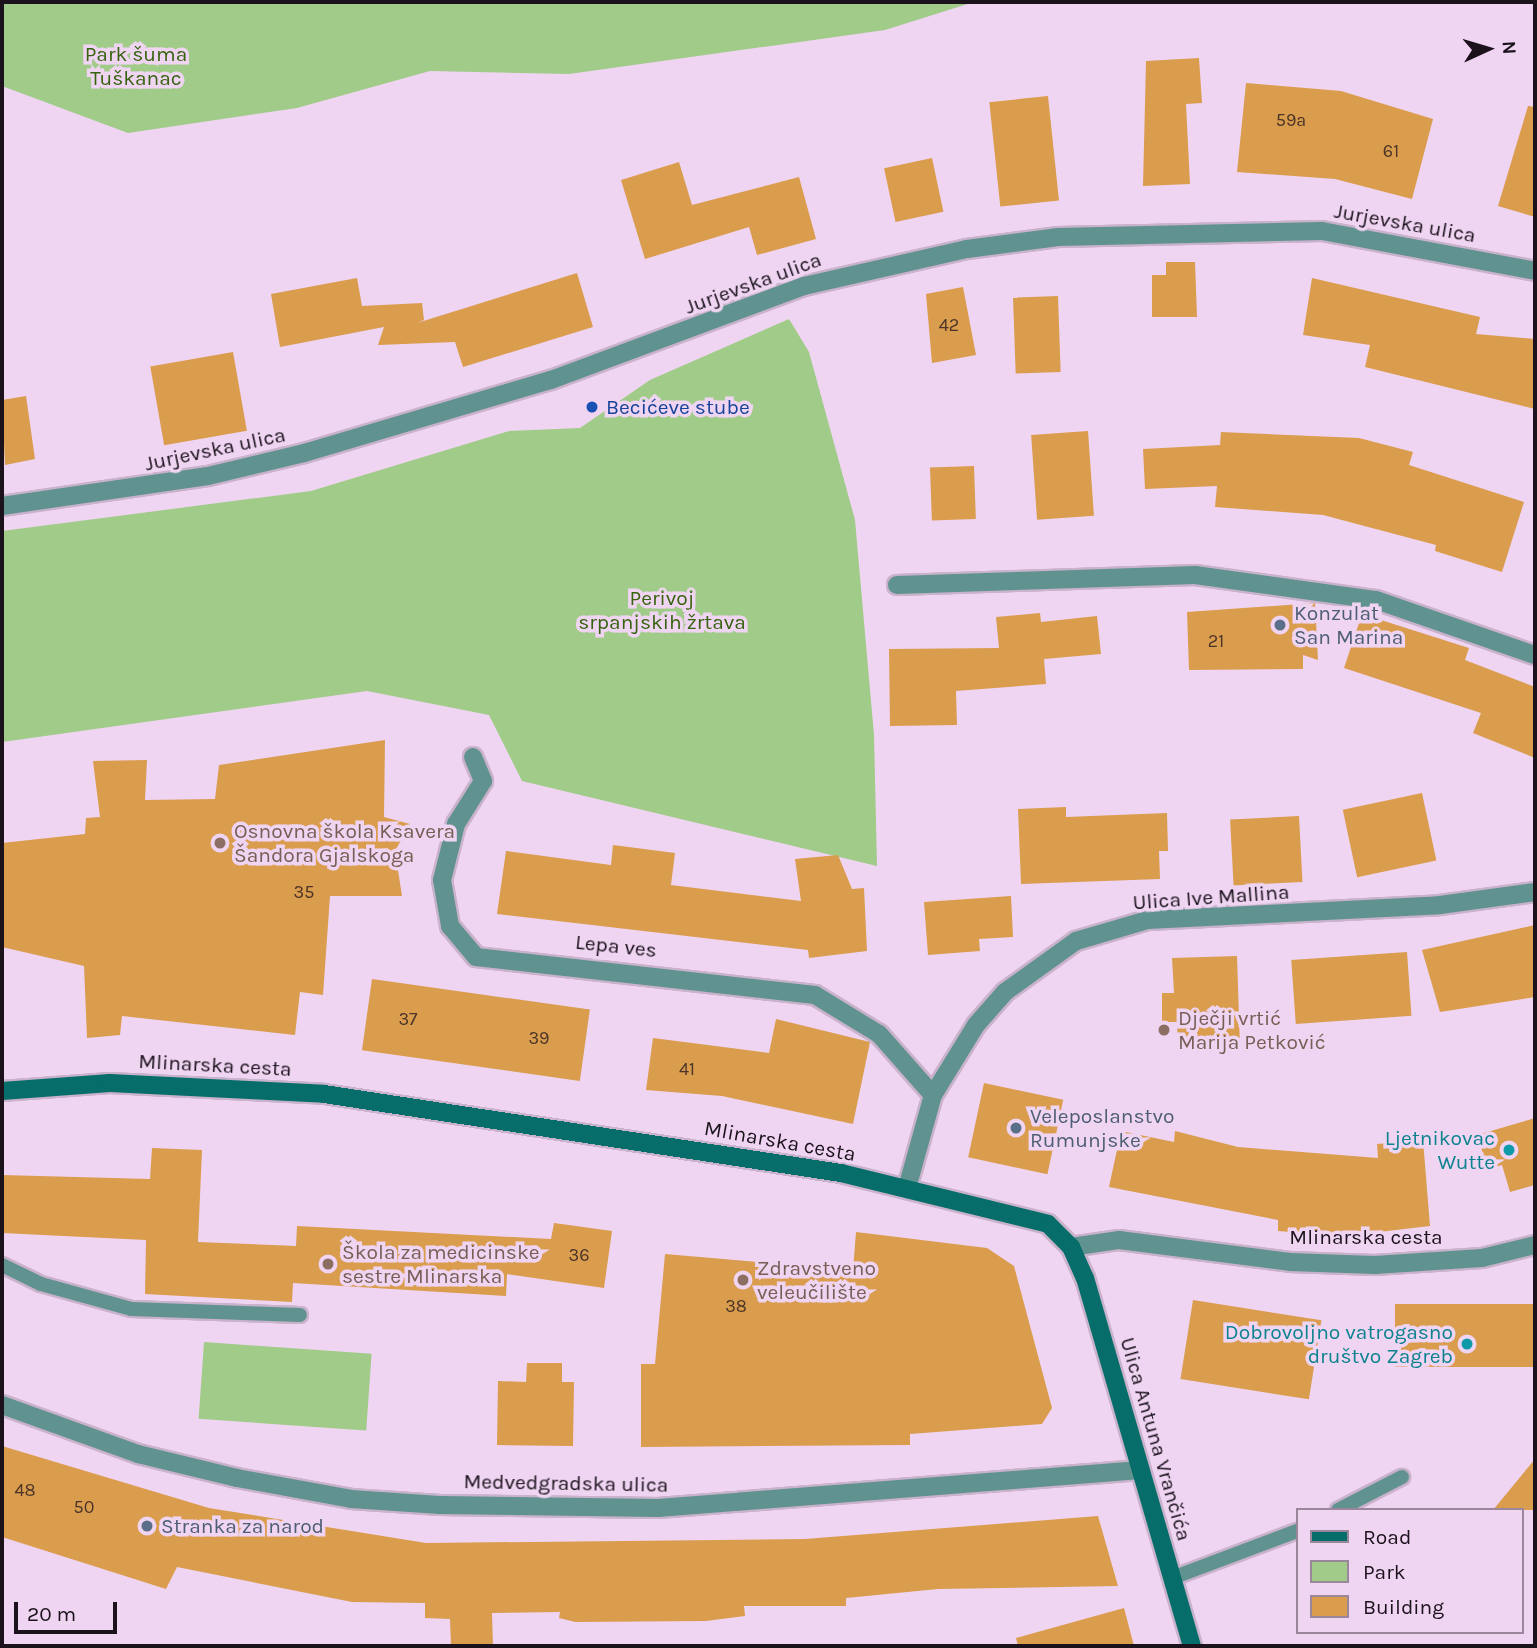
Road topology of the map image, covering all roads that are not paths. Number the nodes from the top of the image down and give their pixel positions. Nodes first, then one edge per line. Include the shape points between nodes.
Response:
1 (1535, 271) edge
2 (2, 506) edge
3 (897, 585) dead end
4 (1535, 655) edge
5 (473, 757) dead end
6 (1535, 892) edge
7 (2, 1091) edge
8 (933, 1095) junction
9 (907, 1188) junction
10 (1535, 1245) edge
11 (1071, 1247) junction
12 (2, 1265) edge
13 (300, 1315) dead end
14 (2, 1405) edge
15 (1141, 1470) junction
16 (1402, 1477) dead end
17 (1342, 1508) edge
18 (1296, 1531) edge
19 (1172, 1578) junction
20 (1192, 1646) edge

1 - 2 street, Jurjevska ulica via 1322,232 1058,237 967,249 804,286 551,380 304,453 208,476
3 - 4 street via 1195,575 1376,600
5 - 8 street, Lepa ves via 483,781 456,824 442,880 450,926 476,957 815,995 879,1034
6 - 8 street, Ulica Ive Mallina via 1440,905 1148,920 1087,938 1005,992 976,1025
7 - 9 main road, Mlinarska cesta via 110,1083 324,1094 664,1144
8 - 9 street, Ulica Ive Mallina
9 - 11 main road, Mlinarska cesta via 1034,1218
10 - 11 street, Mlinarska cesta via 1482,1258 1375,1265 1290,1262 1119,1240
11 - 15 main road, Ulica Antuna Vrančića
12 - 13 lane via 41,1284 131,1309
14 - 15 street, Medvedgradska ulica via 138,1454 237,1478 351,1499 440,1505 657,1508
15 - 19 main road, Ulica Antuna Vrančića
16 - 17 lane
18 - 19 lane
19 - 20 main road, Ulica Antuna Vrančića

